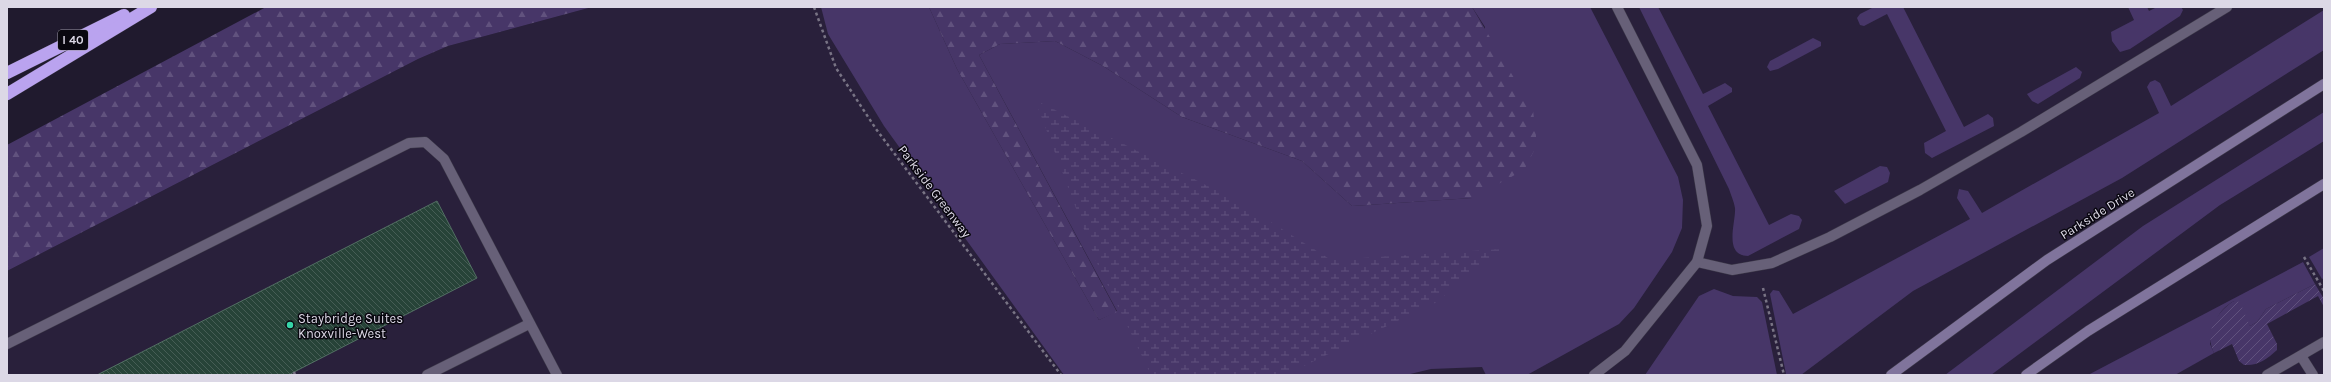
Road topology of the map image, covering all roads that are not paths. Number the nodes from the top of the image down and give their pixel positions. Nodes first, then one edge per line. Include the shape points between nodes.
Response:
1 (140, 7) edge
2 (151, 7) edge
3 (1617, 7) edge
4 (2227, 7) edge
5 (7, 74) edge
6 (2324, 84) edge
7 (7, 94) edge
8 (2324, 184) edge
9 (1697, 262) junction
10 (529, 324) junction
11 (7, 344) edge
12 (2324, 344) edge
13 (2301, 356) junction
14 (427, 375) edge
15 (556, 375) edge
16 (1594, 375) edge
17 (1891, 375) edge
18 (2026, 375) edge
19 (2267, 375) edge
20 (2313, 375) edge

1 - 5 highway, I 40
2 - 7 highway
3 - 9 lane via 1697,165 1707,226
4 - 9 lane via 2021,132 1920,190 1830,236 1772,263 1732,270
6 - 17 street, Parkside Drive via 2047,260
8 - 18 street via 2088,331
9 - 16 lane via 1625,351
10 - 11 lane via 444,159 425,142 409,143
10 - 14 lane
10 - 15 lane
12 - 13 lane
13 - 19 lane
13 - 20 lane

